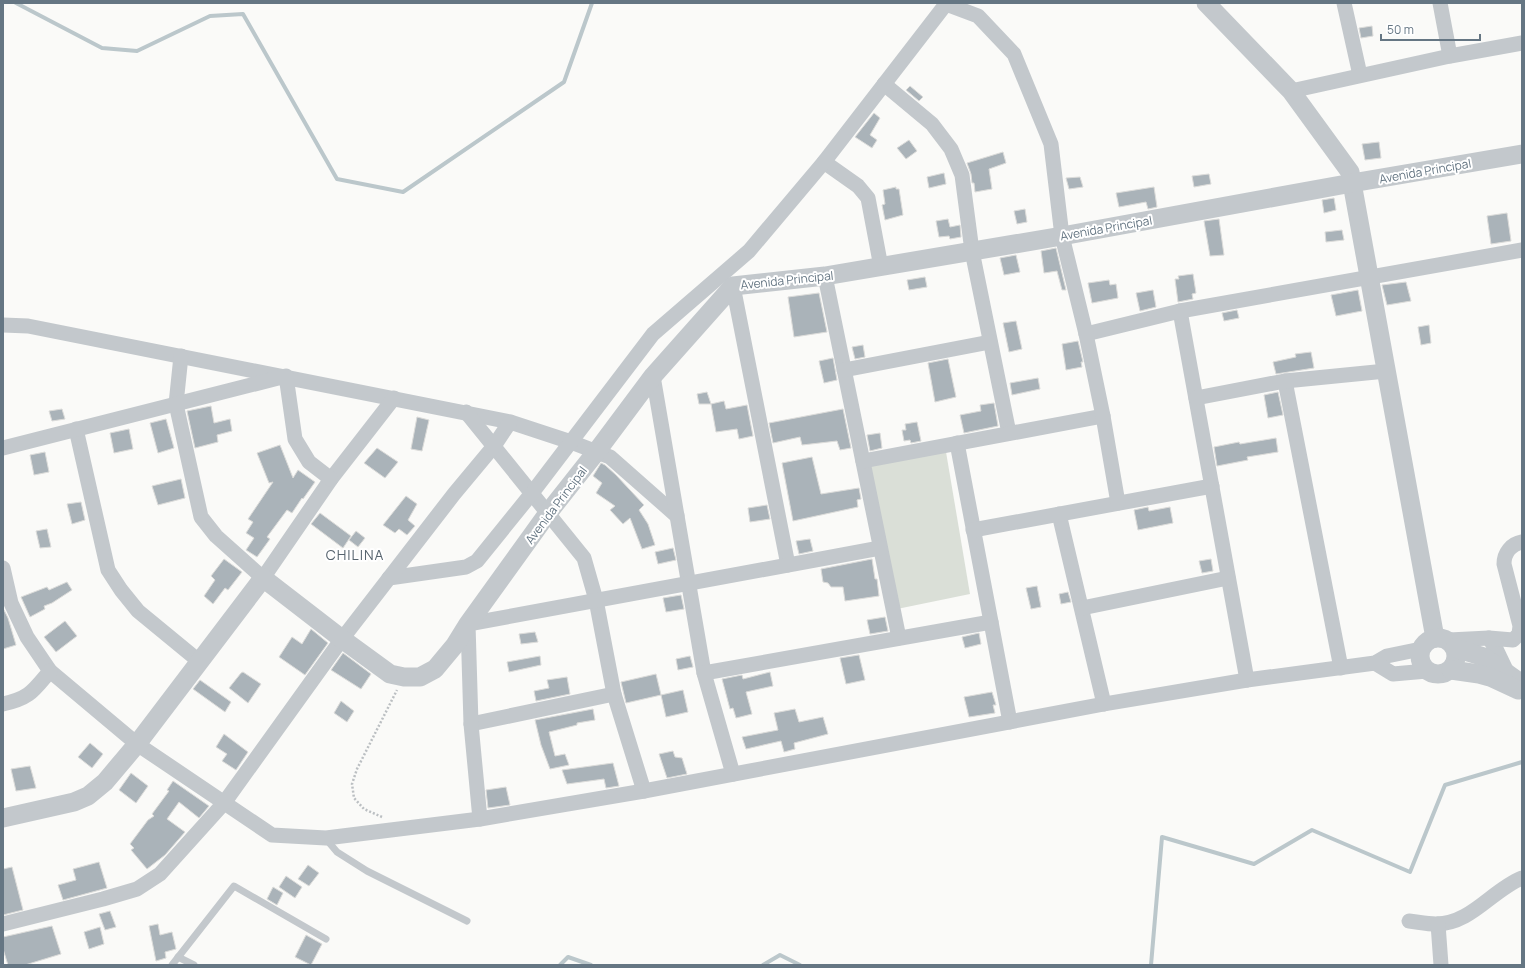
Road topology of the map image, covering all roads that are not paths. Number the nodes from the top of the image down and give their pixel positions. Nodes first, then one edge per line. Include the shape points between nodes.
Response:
1 (1206, 3) edge
2 (1440, 3) edge
3 (1343, 4) edge
4 (1522, 43) edge
5 (1450, 56) junction
6 (1360, 75) junction
7 (884, 84) junction
8 (1291, 91) junction
9 (1522, 154) edge
10 (824, 162) junction
11 (1352, 183) junction
12 (1062, 236) junction
13 (1522, 250) edge
14 (972, 251) junction
15 (881, 267) junction
16 (825, 276) junction
17 (1370, 277) junction
18 (733, 286) junction
19 (1180, 311) junction
20 (3, 325) edge
21 (1086, 334) junction
22 (990, 342) junction
23 (181, 356) junction
24 (844, 370) junction
25 (1386, 371) junction
26 (286, 376) junction
27 (652, 376) junction
28 (1285, 381) junction
29 (394, 398) junction
30 (1196, 398) junction
31 (176, 404) junction
32 (466, 412) junction
33 (1103, 416) junction
34 (510, 422) junction
35 (76, 429) junction
36 (1009, 433) junction
37 (571, 442) junction
38 (957, 443) junction
39 (494, 446) junction
40 (3, 448) edge
41 (597, 452) junction
42 (862, 461) junction
43 (332, 479) junction
44 (1212, 486) junction
45 (532, 493) junction
46 (1118, 504) junction
47 (548, 514) junction
48 (1059, 514) junction
49 (677, 516) junction
50 (973, 530) junction
51 (1522, 542) edge
52 (880, 548) junction
53 (788, 565) junction
54 (3, 568) edge
55 (264, 578) junction
56 (389, 578) junction
57 (1228, 578) junction
58 (689, 583) junction
59 (596, 600) junction
60 (1082, 608) junction
61 (990, 622) junction
62 (468, 624) junction
63 (899, 638) junction
64 (1489, 638) junction
65 (342, 639) junction
66 (1440, 644) junction
67 (200, 662) junction
68 (1375, 663) junction
69 (1341, 668) junction
70 (1451, 670) junction
71 (50, 671) junction
72 (1427, 671) junction
73 (1507, 672) junction
74 (704, 673) junction
75 (1248, 680) junction
76 (1522, 684) edge
77 (1522, 691) edge
78 (614, 694) junction
79 (3, 704) edge
80 (1104, 704) junction
81 (1010, 722) junction
82 (471, 724) junction
83 (137, 744) junction
84 (733, 774) junction
85 (644, 791) junction
86 (224, 803) junction
87 (3, 818) edge
88 (480, 818) junction
89 (326, 838) junction
90 (1522, 878) edge
91 (467, 921) dead end
92 (1409, 921) dead end
93 (3, 924) edge
94 (1438, 924) junction
95 (326, 939) dead end
96 (178, 957) junction
97 (172, 965) edge
98 (194, 965) edge
99 (1441, 965) edge

1 - 8 street
2 - 5 street
3 - 6 street
4 - 5 street
5 - 6 street
6 - 8 street
7 - 10 street
7 - 12 street via 946,4 978,16 1014,54 1048,137
7 - 14 street via 932,124 951,149 962,175
8 - 11 street via 1350,172
9 - 11 street, Avenida Principal
10 - 15 street via 858,186 868,198
10 - 37 street via 749,251 653,334
11 - 12 street, Avenida Principal
11 - 17 street
12 - 14 street, Avenida Principal
12 - 21 street
13 - 17 street
14 - 15 street, Avenida Principal
14 - 22 street
15 - 16 street, Avenida Principal
16 - 18 street, Avenida Principal
16 - 24 street
17 - 19 street
17 - 25 street
18 - 27 street, Avenida Principal
18 - 53 street
19 - 21 street
19 - 30 street
20 - 23 street via 28,326
21 - 33 street
22 - 24 street
22 - 36 street
23 - 26 street
23 - 31 street
24 - 42 street
25 - 28 street
25 - 66 street
26 - 29 street
26 - 31 street
26 - 43 street via 295,439 309,462
27 - 41 street, Avenida Principal
27 - 49 street
28 - 30 street
28 - 69 street
29 - 32 street
29 - 43 street
30 - 44 street
31 - 35 street
31 - 55 street via 202,517 216,536
32 - 34 street
32 - 39 street
33 - 36 street
33 - 46 street
34 - 37 street
34 - 39 street
35 - 40 street
35 - 67 street via 108,570 138,611
36 - 38 street
37 - 41 street
37 - 45 street
38 - 42 street
38 - 50 street
39 - 45 street
39 - 56 street
41 - 47 street, Avenida Principal
41 - 49 street via 610,457
42 - 52 street
43 - 55 street
44 - 46 street
44 - 57 street
45 - 47 street
45 - 56 street via 477,561 466,567
46 - 48 street
47 - 59 street via 584,558
47 - 62 street, Avenida Principal
48 - 50 street
48 - 60 street
49 - 58 street
50 - 61 street
51 - 64 street via 1515,543 1504,558 1520,626 1519,634 1513,640
52 - 53 street
52 - 63 street
53 - 58 street
54 - 71 street via 10,602
55 - 65 street, Avenida Principal
55 - 67 street
56 - 65 street
57 - 60 street
57 - 75 street
58 - 59 street
58 - 74 street
59 - 62 street
59 - 78 street
60 - 80 street
61 - 63 street
61 - 81 street
62 - 65 street, Avenida Principal via 435,669 420,677 404,678 390,674
62 - 82 street
63 - 74 street
64 - 66 street
64 - 73 street
65 - 86 street
66 - 68 street via 1387,656
66 - 70 street via 1457,656
66 - 72 street via 1420,661
66 - 73 street via 1484,657
67 - 83 street
68 - 69 street
68 - 72 street via 1393,674
69 - 75 street
70 - 72 street via 1439,674
70 - 77 street via 1485,676
71 - 79 street via 31,693
71 - 83 street
73 - 76 street
74 - 84 street
75 - 80 street
78 - 82 street
78 - 85 street
80 - 81 street
81 - 84 street
82 - 88 street
83 - 86 street
83 - 87 street via 105,782 88,796 74,802
84 - 85 street
85 - 88 street
86 - 89 street via 272,835
86 - 93 street via 160,874 136,889
88 - 89 street
89 - 91 lane via 337,852 367,871
90 - 94 street via 1510,883 1462,918
92 - 94 street
94 - 99 street
95 - 96 lane via 234,886
96 - 97 lane
96 - 98 lane

